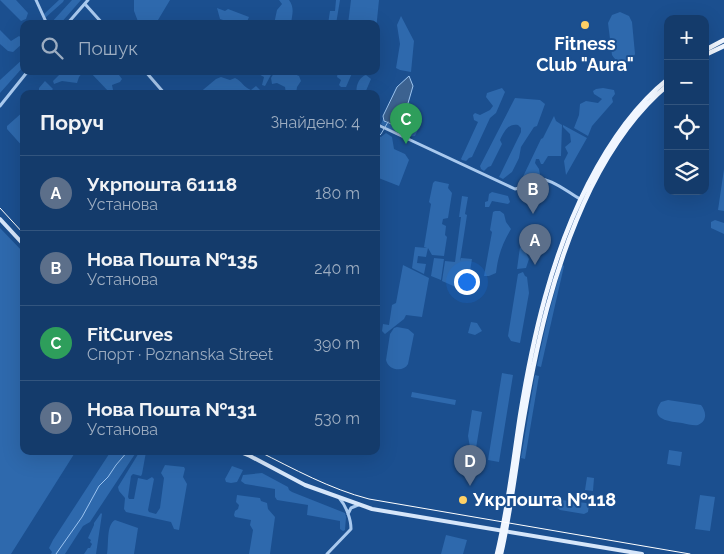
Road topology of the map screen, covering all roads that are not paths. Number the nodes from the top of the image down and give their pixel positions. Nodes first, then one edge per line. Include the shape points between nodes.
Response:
1 (36, 0) edge
2 (88, 0) edge
3 (85, 4) junction
4 (45, 20) edge
5 (71, 20) edge
6 (99, 20) edge
7 (724, 40) edge
8 (724, 46) edge
9 (709, 48) edge
10 (709, 53) edge
11 (25, 75) edge
12 (148, 75) edge
13 (664, 84) edge
14 (664, 87) edge
15 (162, 90) edge
16 (658, 91) junction
17 (0, 106) edge
18 (380, 126) edge
19 (580, 199) junction
20 (0, 219) edge
21 (20, 241) edge
22 (558, 259) junction
23 (248, 455) edge
24 (340, 499) junction
25 (358, 505) junction
26 (348, 514) junction
27 (504, 530) junction
28 (327, 554) edge
29 (497, 554) edge
30 (501, 554) edge
31 (642, 554) edge

1 - 4 street
2 - 3 street
3 - 5 street
3 - 6 street
7 - 9 main road
8 - 10 main road
11 - 17 street
12 - 15 street
13 - 16 main road
14 - 16 main road
16 - 19 main road via 625,123
16 - 22 main road via 630,124 601,168
18 - 19 street via 515,189 533,180 542,180 552,182
19 - 22 main road
20 - 21 main road
22 - 27 main road via 534,349
23 - 24 main road
24 - 25 main road
24 - 26 street
25 - 26 street
25 - 27 main road
26 - 28 street via 350,531
27 - 29 main road
27 - 30 main road
27 - 31 main road

